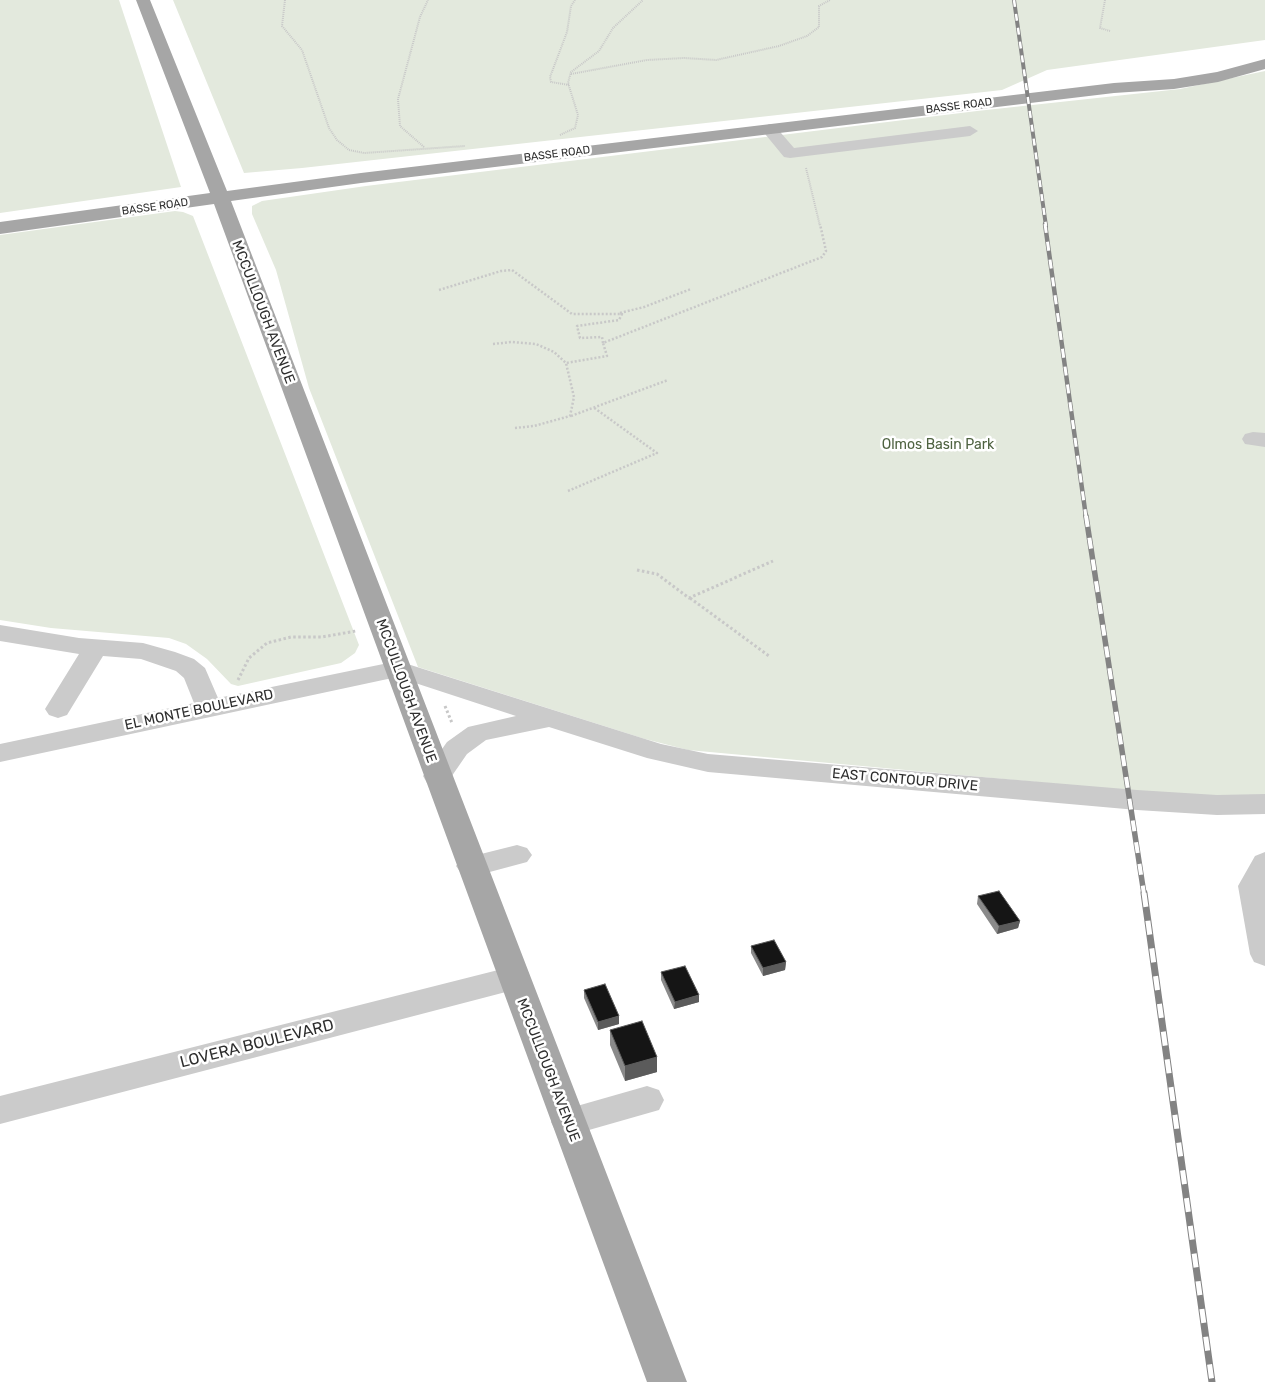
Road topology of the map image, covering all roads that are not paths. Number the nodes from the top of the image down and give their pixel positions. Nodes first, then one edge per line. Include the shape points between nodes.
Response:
1 (143, 0) edge
2 (1265, 51) edge
3 (1265, 64) edge
4 (1114, 88) junction
5 (952, 107) junction
6 (769, 129) junction
7 (221, 198) junction
8 (0, 228) edge
9 (5, 640) edge
10 (96, 647) junction
11 (398, 669) junction
12 (209, 708) junction
13 (58, 709) dead end
14 (551, 717) junction
15 (0, 753) edge
16 (437, 776) junction
17 (1265, 804) edge
18 (517, 855) dead end
19 (1265, 863) edge
20 (472, 866) junction
21 (1265, 954) edge
22 (514, 978) junction
23 (647, 1100) dead end
24 (0, 1110) edge
25 (568, 1122) junction
26 (667, 1382) edge

1 - 7 main road, MCCULLOUGH AVENUE
2 - 4 main road, BASSE ROAD via 1196,71
3 - 4 main road, BASSE ROAD via 1191,81
4 - 5 main road, BASSE ROAD
5 - 6 main road, BASSE ROAD
5 - 6 street via 970,131 790,153
6 - 7 main road, BASSE ROAD
7 - 8 main road, BASSE ROAD
7 - 11 main road, MCCULLOUGH AVENUE
9 - 10 street
10 - 12 street via 143,651 184,665 196,674
10 - 13 street
11 - 12 street, EL MONTE BOULEVARD
11 - 14 street, EAST CONTOUR DRIVE
11 - 16 main road, MCCULLOUGH AVENUE
12 - 15 street, EL MONTE BOULEVARD
14 - 16 street via 478,733 457,748
14 - 17 street, EAST CONTOUR DRIVE via 656,752 708,763 1137,800
16 - 20 main road, MCCULLOUGH AVENUE
18 - 20 street
19 - 21 street via 1253,886
20 - 22 main road, MCCULLOUGH AVENUE
22 - 24 street, LOVERA BOULEVARD
22 - 25 main road, MCCULLOUGH AVENUE
23 - 25 street
25 - 26 main road, MCCULLOUGH AVENUE

